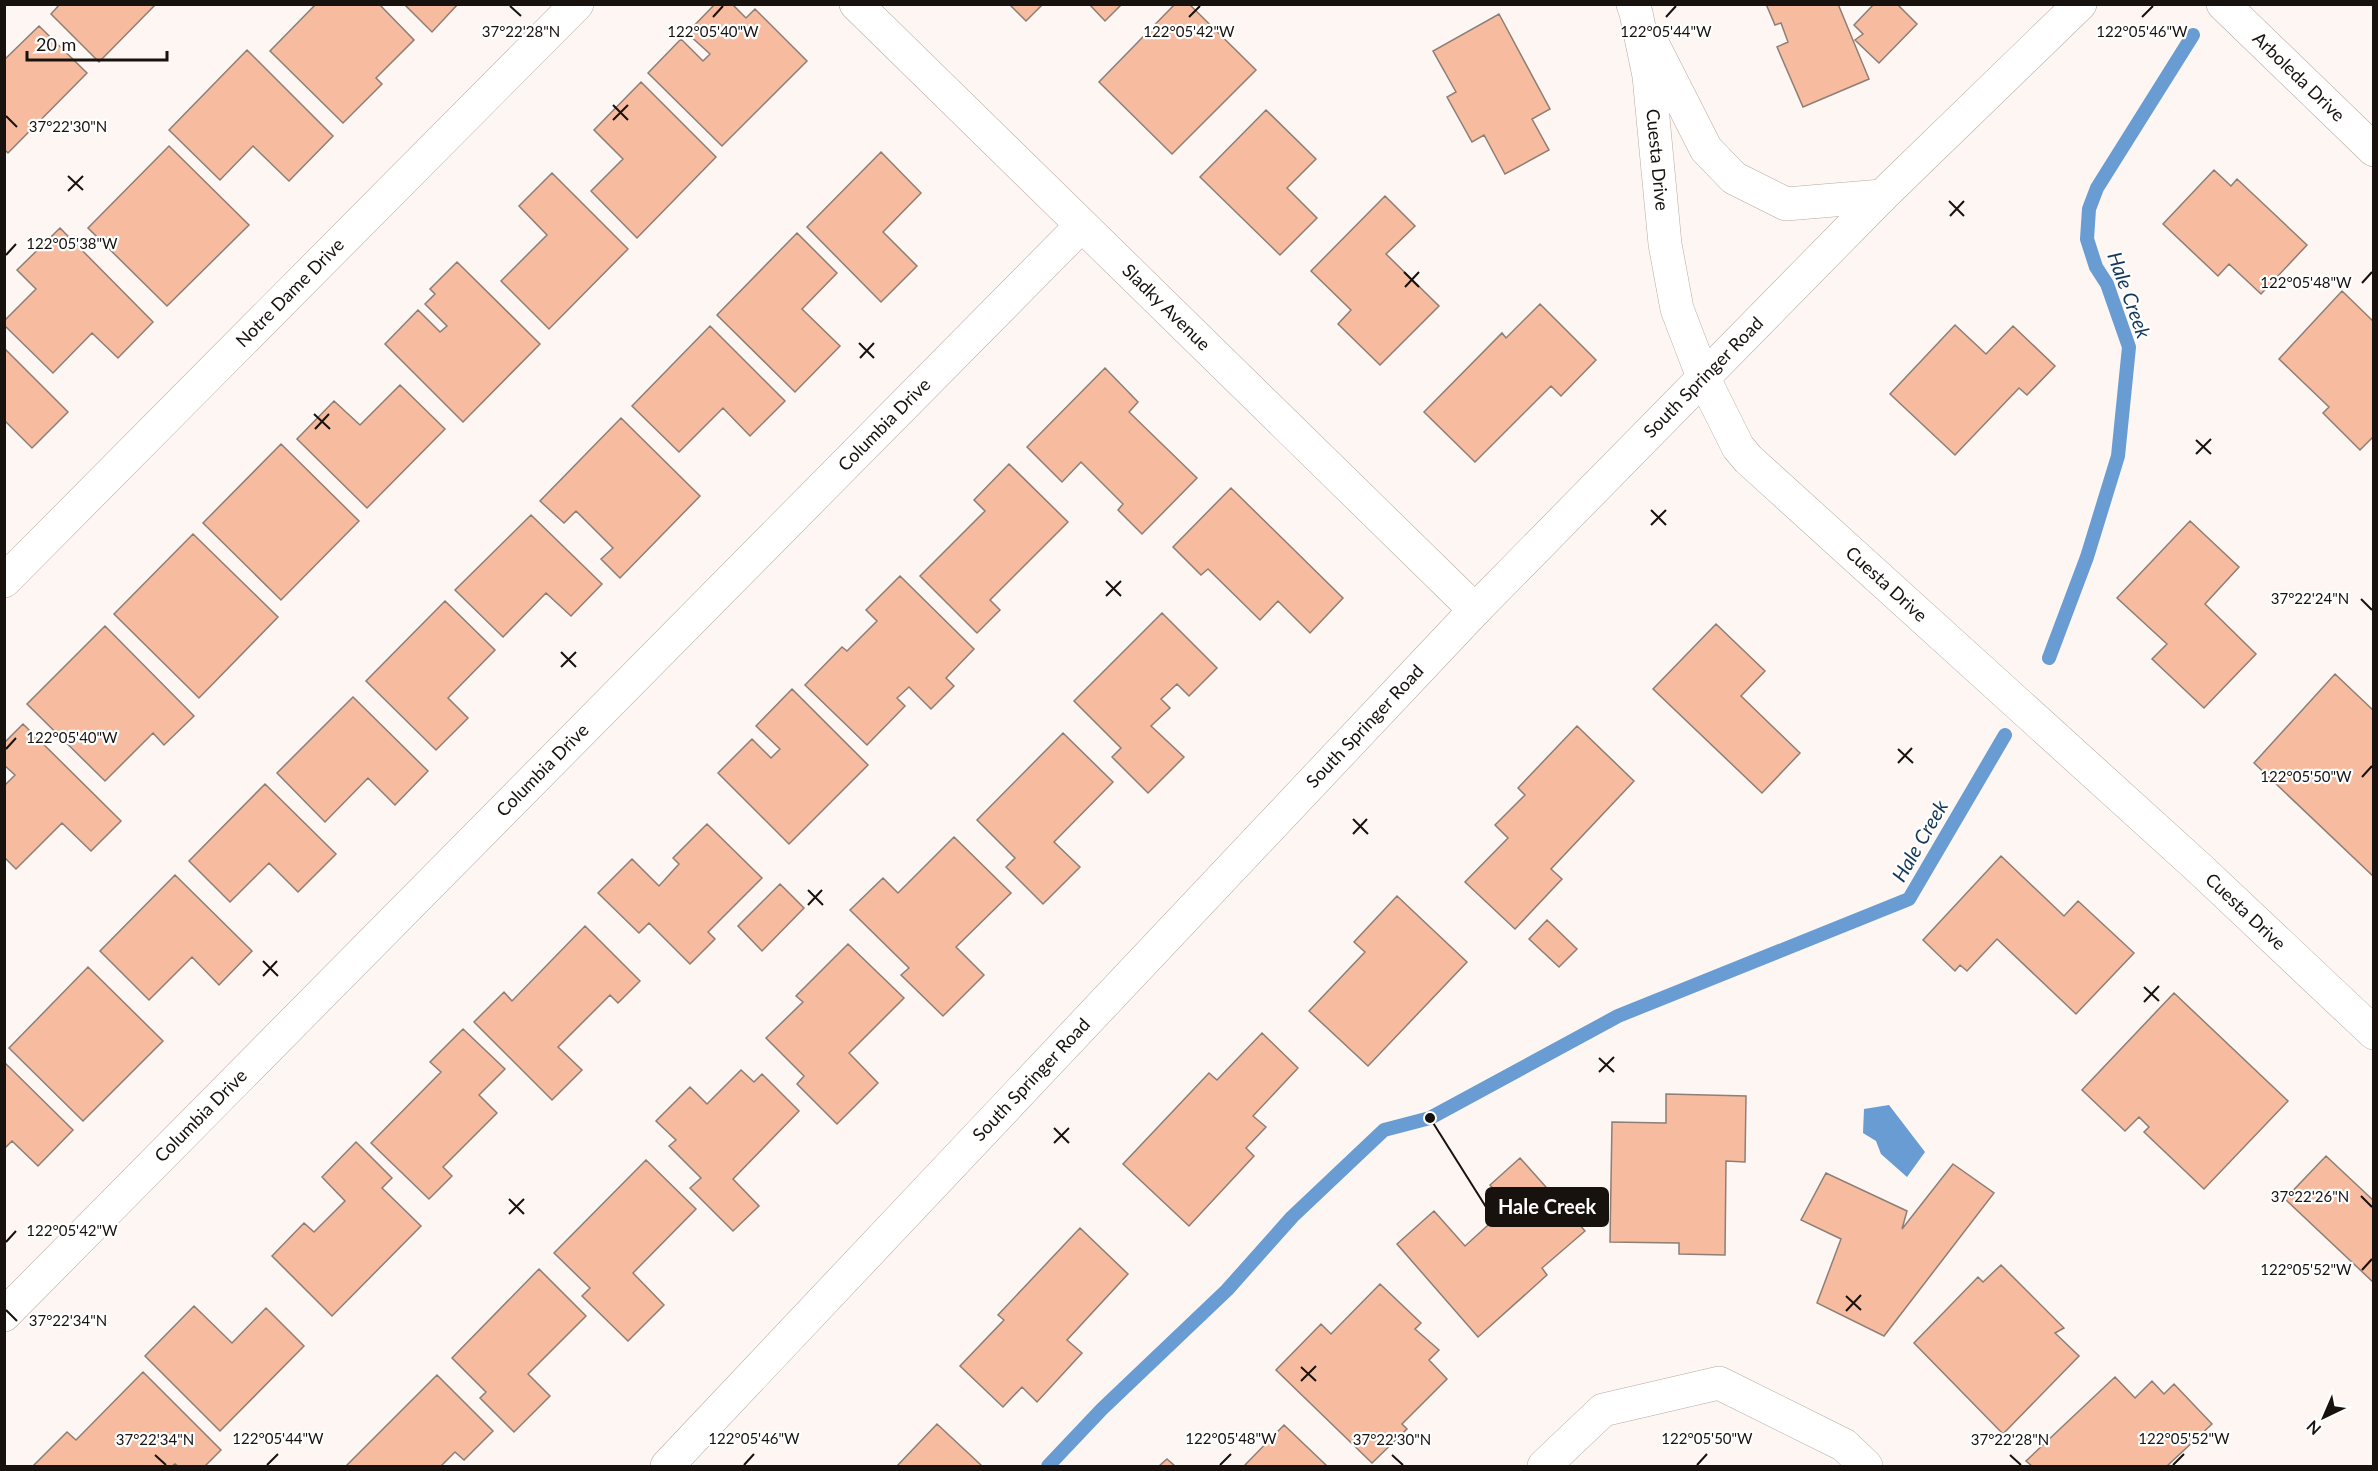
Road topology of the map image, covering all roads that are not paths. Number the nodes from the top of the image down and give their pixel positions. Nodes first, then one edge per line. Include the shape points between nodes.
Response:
1 (577, 4) edge
2 (856, 4) edge
3 (2080, 4) edge
4 (2223, 4) edge
5 (1634, 9) edge
6 (2373, 150) edge
7 (1882, 196) junction
8 (1081, 226) junction
9 (1703, 377) junction
10 (4, 581) edge
11 (1475, 610) junction
12 (2373, 1033) edge
13 (4, 1315) edge
14 (667, 1467) edge
15 (1544, 1467) edge
16 (1866, 1467) edge

1 - 10 street, Notre Dame Drive
2 - 8 street, Sladky Avenue
3 - 7 street, South Springer Road
4 - 6 street, Arboleda Drive
5 - 7 street via 1706,149 1734,178 1786,204
5 - 9 street, Cuesta Drive via 1649,76 1665,244 1676,303
7 - 9 street, South Springer Road
8 - 11 street, Sladky Avenue
8 - 13 street, Columbia Drive
9 - 11 street, South Springer Road
9 - 12 street, Cuesta Drive via 1748,459 2199,868
11 - 14 street, South Springer Road
15 - 16 street via 1603,1410 1719,1383 1844,1445

